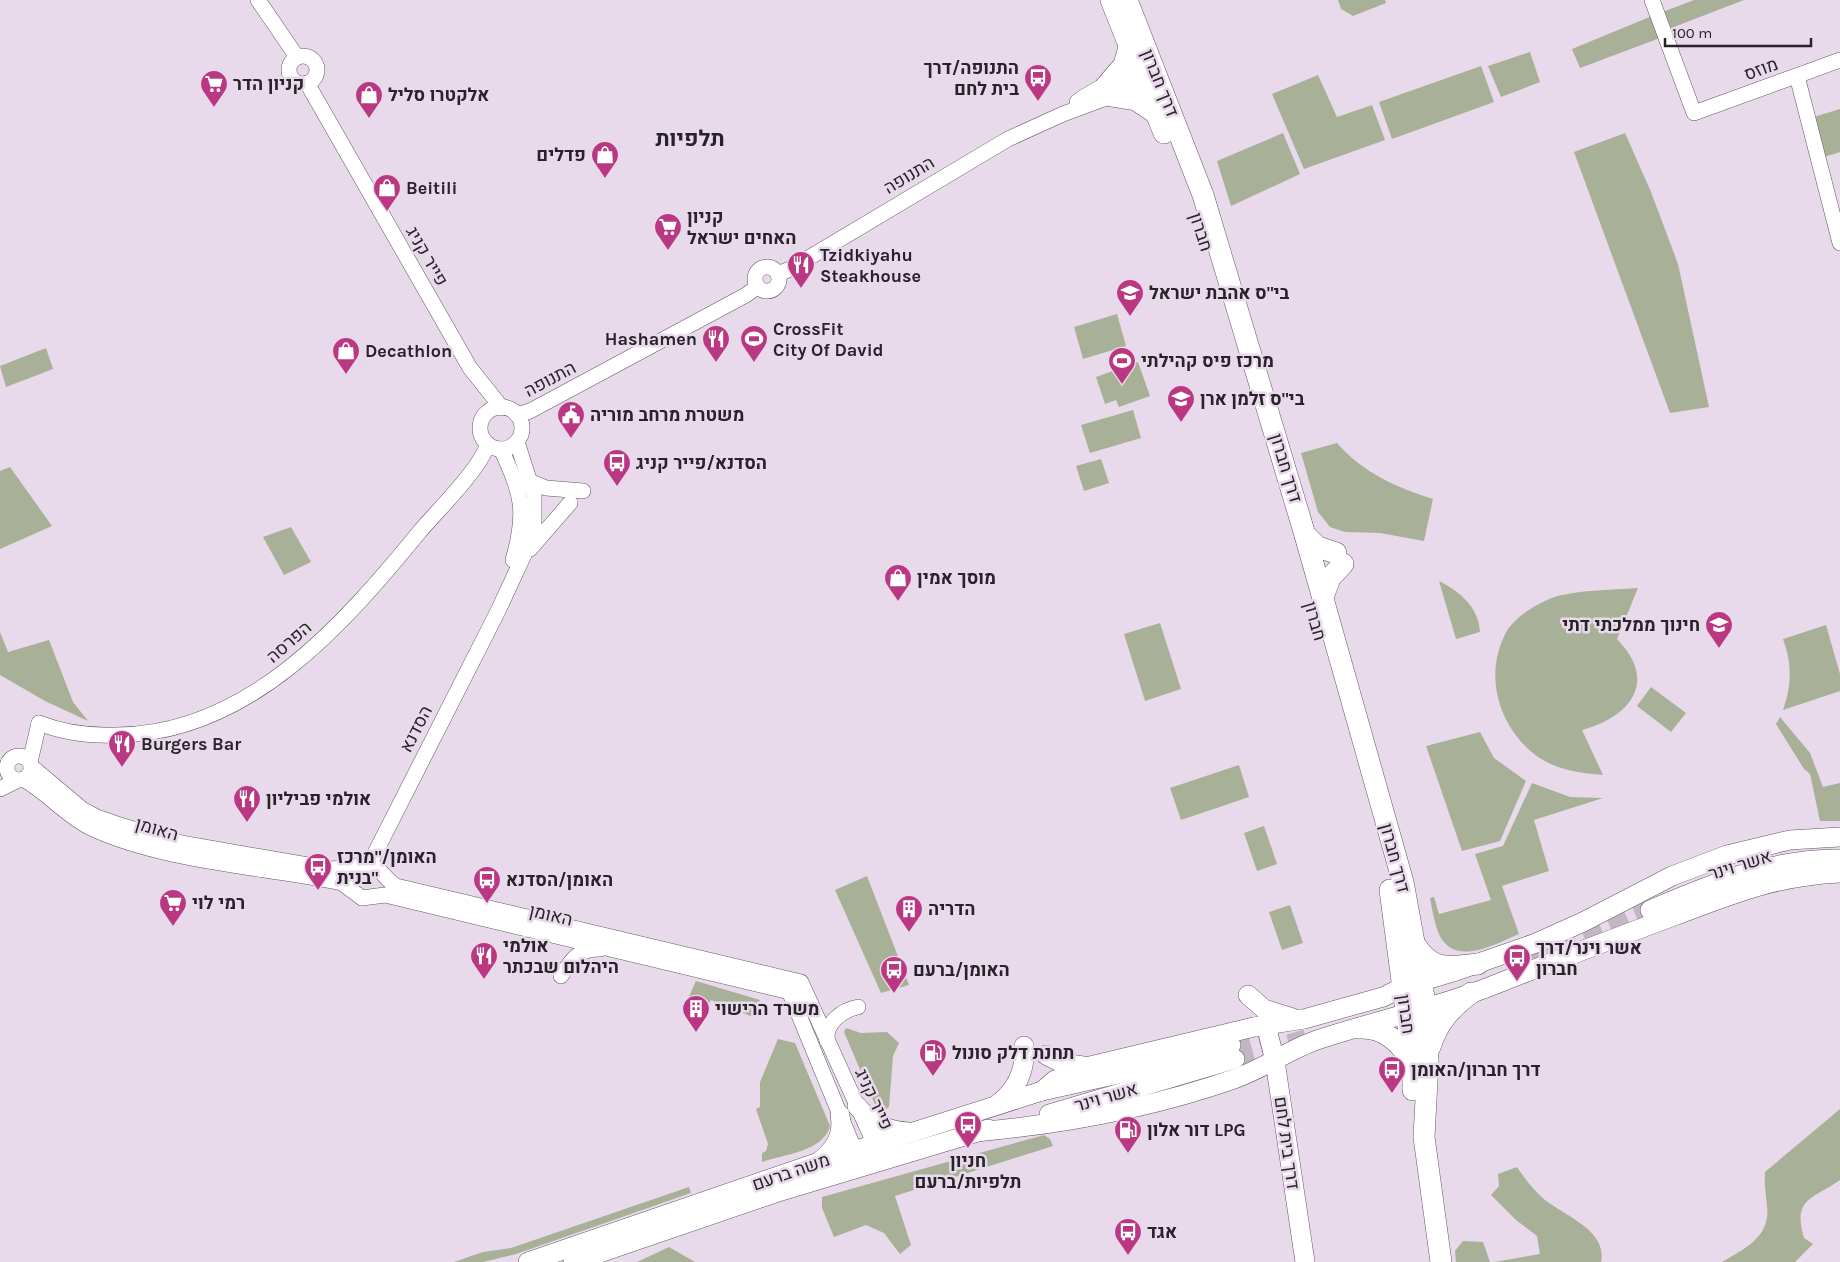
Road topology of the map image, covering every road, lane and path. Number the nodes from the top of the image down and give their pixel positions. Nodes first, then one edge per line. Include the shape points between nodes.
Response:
1 (258, 0) edge
2 (1111, 0) edge
3 (1127, 0) edge
4 (1652, 0) edge
5 (1129, 47) junction
6 (1840, 60) edge
7 (1147, 76) junction
8 (1797, 76) junction
9 (1108, 92) junction
10 (1157, 114) junction
11 (1840, 243) edge
12 (470, 368) junction
13 (502, 408) junction
14 (518, 415) junction
15 (484, 417) junction
16 (517, 442) junction
17 (494, 446) junction
18 (531, 482) junction
19 (583, 491) dead end
20 (570, 503) dead end
21 (528, 512) junction
22 (1305, 535) junction
23 (524, 556) junction
24 (1323, 597) junction
25 (498, 611) junction
26 (18, 768) edge
27 (0, 789) edge
28 (1840, 837) edge
29 (1840, 848) edge
30 (1840, 859) edge
31 (369, 868) junction
32 (1840, 873) edge
33 (353, 892) junction
34 (374, 896) junction
35 (1416, 946) junction
36 (612, 949) junction
37 (1478, 964) junction
38 (560, 976) dead end
39 (1412, 984) junction
40 (804, 989) junction
41 (789, 991) junction
42 (1471, 993) junction
43 (1248, 995) dead end
44 (858, 1008) dead end
45 (1426, 1008) junction
46 (1406, 1014) junction
47 (1304, 1019) junction
48 (1266, 1025) junction
49 (1360, 1028) junction
50 (827, 1041) junction
51 (1024, 1046) dead end
52 (1046, 1055) dead end
53 (1275, 1061) junction
54 (1420, 1063) junction
55 (1090, 1066) junction
56 (1050, 1089) junction
57 (857, 1106) junction
58 (994, 1106) junction
59 (840, 1115) junction
60 (915, 1132) junction
61 (976, 1132) junction
62 (874, 1145) junction
63 (856, 1150) junction
64 (819, 1162) junction
65 (872, 1165) junction
66 (548, 1260) edge
67 (580, 1261) edge
68 (528, 1262) edge
69 (1305, 1262) edge
70 (1430, 1262) edge
71 (1441, 1262) edge

1 - 12 street, פייר קניג via 297,57 289,67 291,77 297,83 307,83
2 - 5 highway, חברון
3 - 7 highway, דרך חברון
4 - 8 street, מוזס via 1694,113
5 - 7 highway, חברון
5 - 9 highway via 1124,65
6 - 8 street, מוזס
7 - 9 street, התנופה
7 - 10 highway, חברון
7 - 22 highway, דרך חברון via 1203,195
8 - 11 street
9 - 10 highway via 1139,101
9 - 14 street, התנופה via 1085,96 1063,114 994,146 790,269 778,274 770,268 760,269 755,277 756,286 746,295
10 - 39 highway, חברון via 1187,191 1228,318 1372,813
12 - 13 street, פייר קניג
12 - 15 street, פייר קניג
13 - 14 street
13 - 15 street
14 - 16 street via 522,428
15 - 17 street via 481,431
16 - 17 street via 510,447
16 - 18 street
17 - 21 street
17 - 26 street, הפרסה via 341,620 305,655 259,690 189,724 147,734 84,734 39,723
18 - 19 street via 546,488
18 - 21 street
20 - 23 street
21 - 23 street, הסדנא via 532,532
21 - 25 street, הסדנא
22 - 24 highway, דרך חברון
22 - 24 highway via 1318,547 1340,558
23 - 25 street, הסדנא
24 - 35 highway, דרך חברון via 1403,882
25 - 31 street, הסדנא
26 - 27 street
26 - 31 street, האומן via 97,817 154,836 331,869
26 - 33 street, האומן via 75,819 119,838 178,855 337,882
28 - 37 main road via 1769,844 1702,863 1562,932
29 - 30 main road, אשר וינר via 1801,850 1752,859 1705,875 1647,906 1756,869 1803,860
31 - 33 street via 350,876
31 - 34 street via 382,886
31 - 40 street, האומן via 387,881 407,888
32 - 42 main road via 1798,876 1761,884
33 - 34 street, האומן via 362,898
34 - 36 street, האומן via 385,895
35 - 37 highway via 1437,966
35 - 39 highway, חברון
36 - 38 street via 588,949 571,960
36 - 41 street, האומן
37 - 39 main road
39 - 45 highway, חברון
39 - 46 highway, חברון
39 - 47 main road via 1383,998
40 - 41 street, האומן
40 - 50 street, פייר קניג
41 - 59 street, פייר קניג
42 - 45 main road
42 - 54 highway via 1443,1018
43 - 47 main road via 1270,1012
44 - 50 street via 836,1018 828,1030
45 - 46 main road
45 - 54 highway, חברון
46 - 49 main road
46 - 54 highway, חברון
47 - 48 main road
48 - 53 main road, דרך בית לחם
48 - 55 main road
49 - 53 main road via 1302,1045
49 - 54 highway via 1377,1030 1392,1038
50 - 57 street, פייר קניג
51 - 58 main road via 1020,1078
52 - 55 main road via 1062,1063
53 - 61 main road via 1226,1082 1107,1114 1025,1128
53 - 69 main road, דרך בית לחם
54 - 70 highway, חברון via 1416,1167
54 - 71 highway, חברון via 1424,1137
55 - 56 main road via 1055,1080
56 - 58 main road, משה ברעם
56 - 61 main road, אשר וינר via 1233,1052 1049,1114
57 - 60 main road via 883,1127
57 - 62 street, פייר קניג
58 - 60 main road, משה ברעם
59 - 63 street, פייר קניג
59 - 64 main road via 840,1136
60 - 62 main road, משה ברעם
61 - 65 main road, משה ברעם
62 - 63 main road, משה ברעם
62 - 65 street, פייר קניג
63 - 64 main road, משה ברעם
63 - 65 street, פייר קניג
64 - 66 main road, משה ברעם
65 - 67 main road, משה ברעם via 775,1193
66 - 68 main road, משה ברעם

